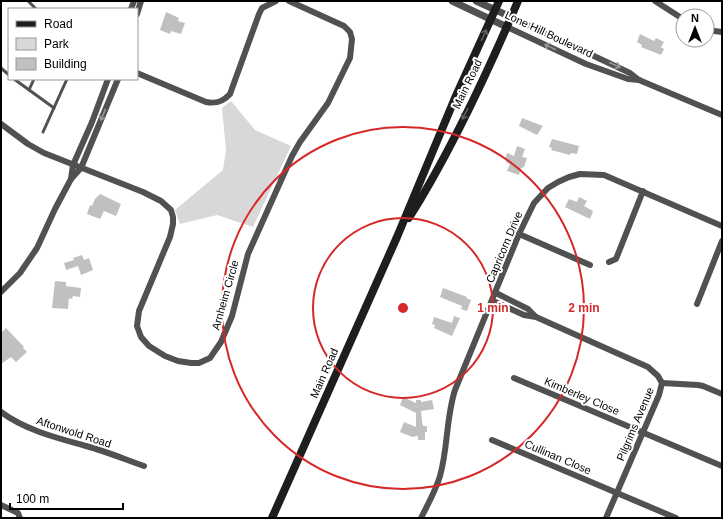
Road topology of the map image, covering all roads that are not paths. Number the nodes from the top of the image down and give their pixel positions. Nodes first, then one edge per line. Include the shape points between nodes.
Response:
1 (141, 1) edge
2 (276, 1) edge
3 (289, 1) edge
4 (452, 1) edge
5 (476, 1) edge
6 (499, 1) edge
7 (518, 1) edge
8 (655, 1) edge
9 (495, 10) junction
10 (138, 11) edge
11 (675, 15) edge
12 (511, 18) junction
13 (491, 20) junction
14 (507, 27) junction
15 (138, 73) edge
16 (15, 80) edge
17 (34, 80) edge
18 (67, 80) edge
19 (108, 80) edge
20 (118, 80) edge
21 (639, 80) junction
22 (29, 90) junction
23 (54, 108) junction
24 (722, 115) edge
25 (1, 124) edge
26 (43, 132) dead end
27 (73, 165) junction
28 (81, 168) junction
29 (70, 179) junction
30 (643, 192) junction
31 (722, 226) edge
32 (519, 234) junction
33 (397, 237) junction
34 (722, 241) edge
35 (609, 262) dead end
36 (590, 264) dead end
37 (1, 292) edge
38 (496, 292) junction
39 (492, 301) junction
40 (697, 304) dead end
41 (536, 317) junction
42 (514, 378) dead end
43 (662, 383) junction
44 (722, 394) edge
45 (1, 412) edge
46 (643, 432) junction
47 (492, 440) dead end
48 (144, 466) dead end
49 (722, 466) edge
50 (616, 493) junction
51 (1, 505) edge
52 (20, 518) edge
53 (272, 518) edge
54 (421, 518) edge
55 (606, 518) edge
56 (676, 518) edge

1 - 10 street
2 - 15 street via 262,8 230,94 221,102 206,102
3 - 28 street, Arnheim Circle via 344,26 352,39 350,58 328,103 292,156 248,254 228,327 210,358 191,364 165,356 149,346 141,337 137,326 139,311 170,238 174,224 171,210 147,194
4 - 13 street, Lone Hill Boulevard
5 - 9 street, Lone Hill Boulevard
6 - 9 main road, Main Road
7 - 12 main road, Main Road
8 - 11 street
9 - 12 street, Lone Hill Boulevard
9 - 13 main road, Main Road
12 - 14 main road, Main Road
12 -> 21 street, Lone Hill Boulevard via 630,73
13 - 14 street, Lone Hill Boulevard
33 -> 13 main road, Main Road
21 -> 14 street, Lone Hill Boulevard via 628,79 586,64
14 -> 33 main road, Main Road via 425,191
16 - 22 lane
17 - 22 lane
18 - 23 lane
19 - 27 street
20 -> 28 street
21 - 24 street, Lone Hill Boulevard
22 - 23 lane
23 - 26 lane
25 - 27 street, Arnheim Circle via 28,144
27 - 28 street, Arnheim Circle
27 - 29 street
28 - 29 street
29 - 37 street via 37,248 20,273
30 - 31 street, Capricorn Drive
30 - 32 street, Capricorn Drive via 604,176 580,174 569,177 539,196
30 - 35 street via 616,259
32 - 36 street
32 - 38 street, Capricorn Drive
33 - 53 main road, Main Road
34 - 40 street
38 - 39 street, Capricorn Drive
38 - 41 street, Pilgrims Avenue via 528,309
39 - 41 street, Pilgrims Avenue via 524,315
39 - 54 street, Capricorn Drive via 455,390 441,475
41 - 43 street, Pilgrims Avenue via 648,367
42 - 46 street, Kimberley Close
43 - 44 street via 698,385
43 - 46 street, Pilgrims Avenue
45 - 48 street, Aftonwold Road via 56,438
46 - 49 street, Kimberley Close
46 - 50 street, Pilgrims Avenue
47 - 50 street, Cullinan Close
50 - 55 street, Pilgrims Avenue
50 - 56 street, Cullinan Close
51 - 52 street via 18,513

